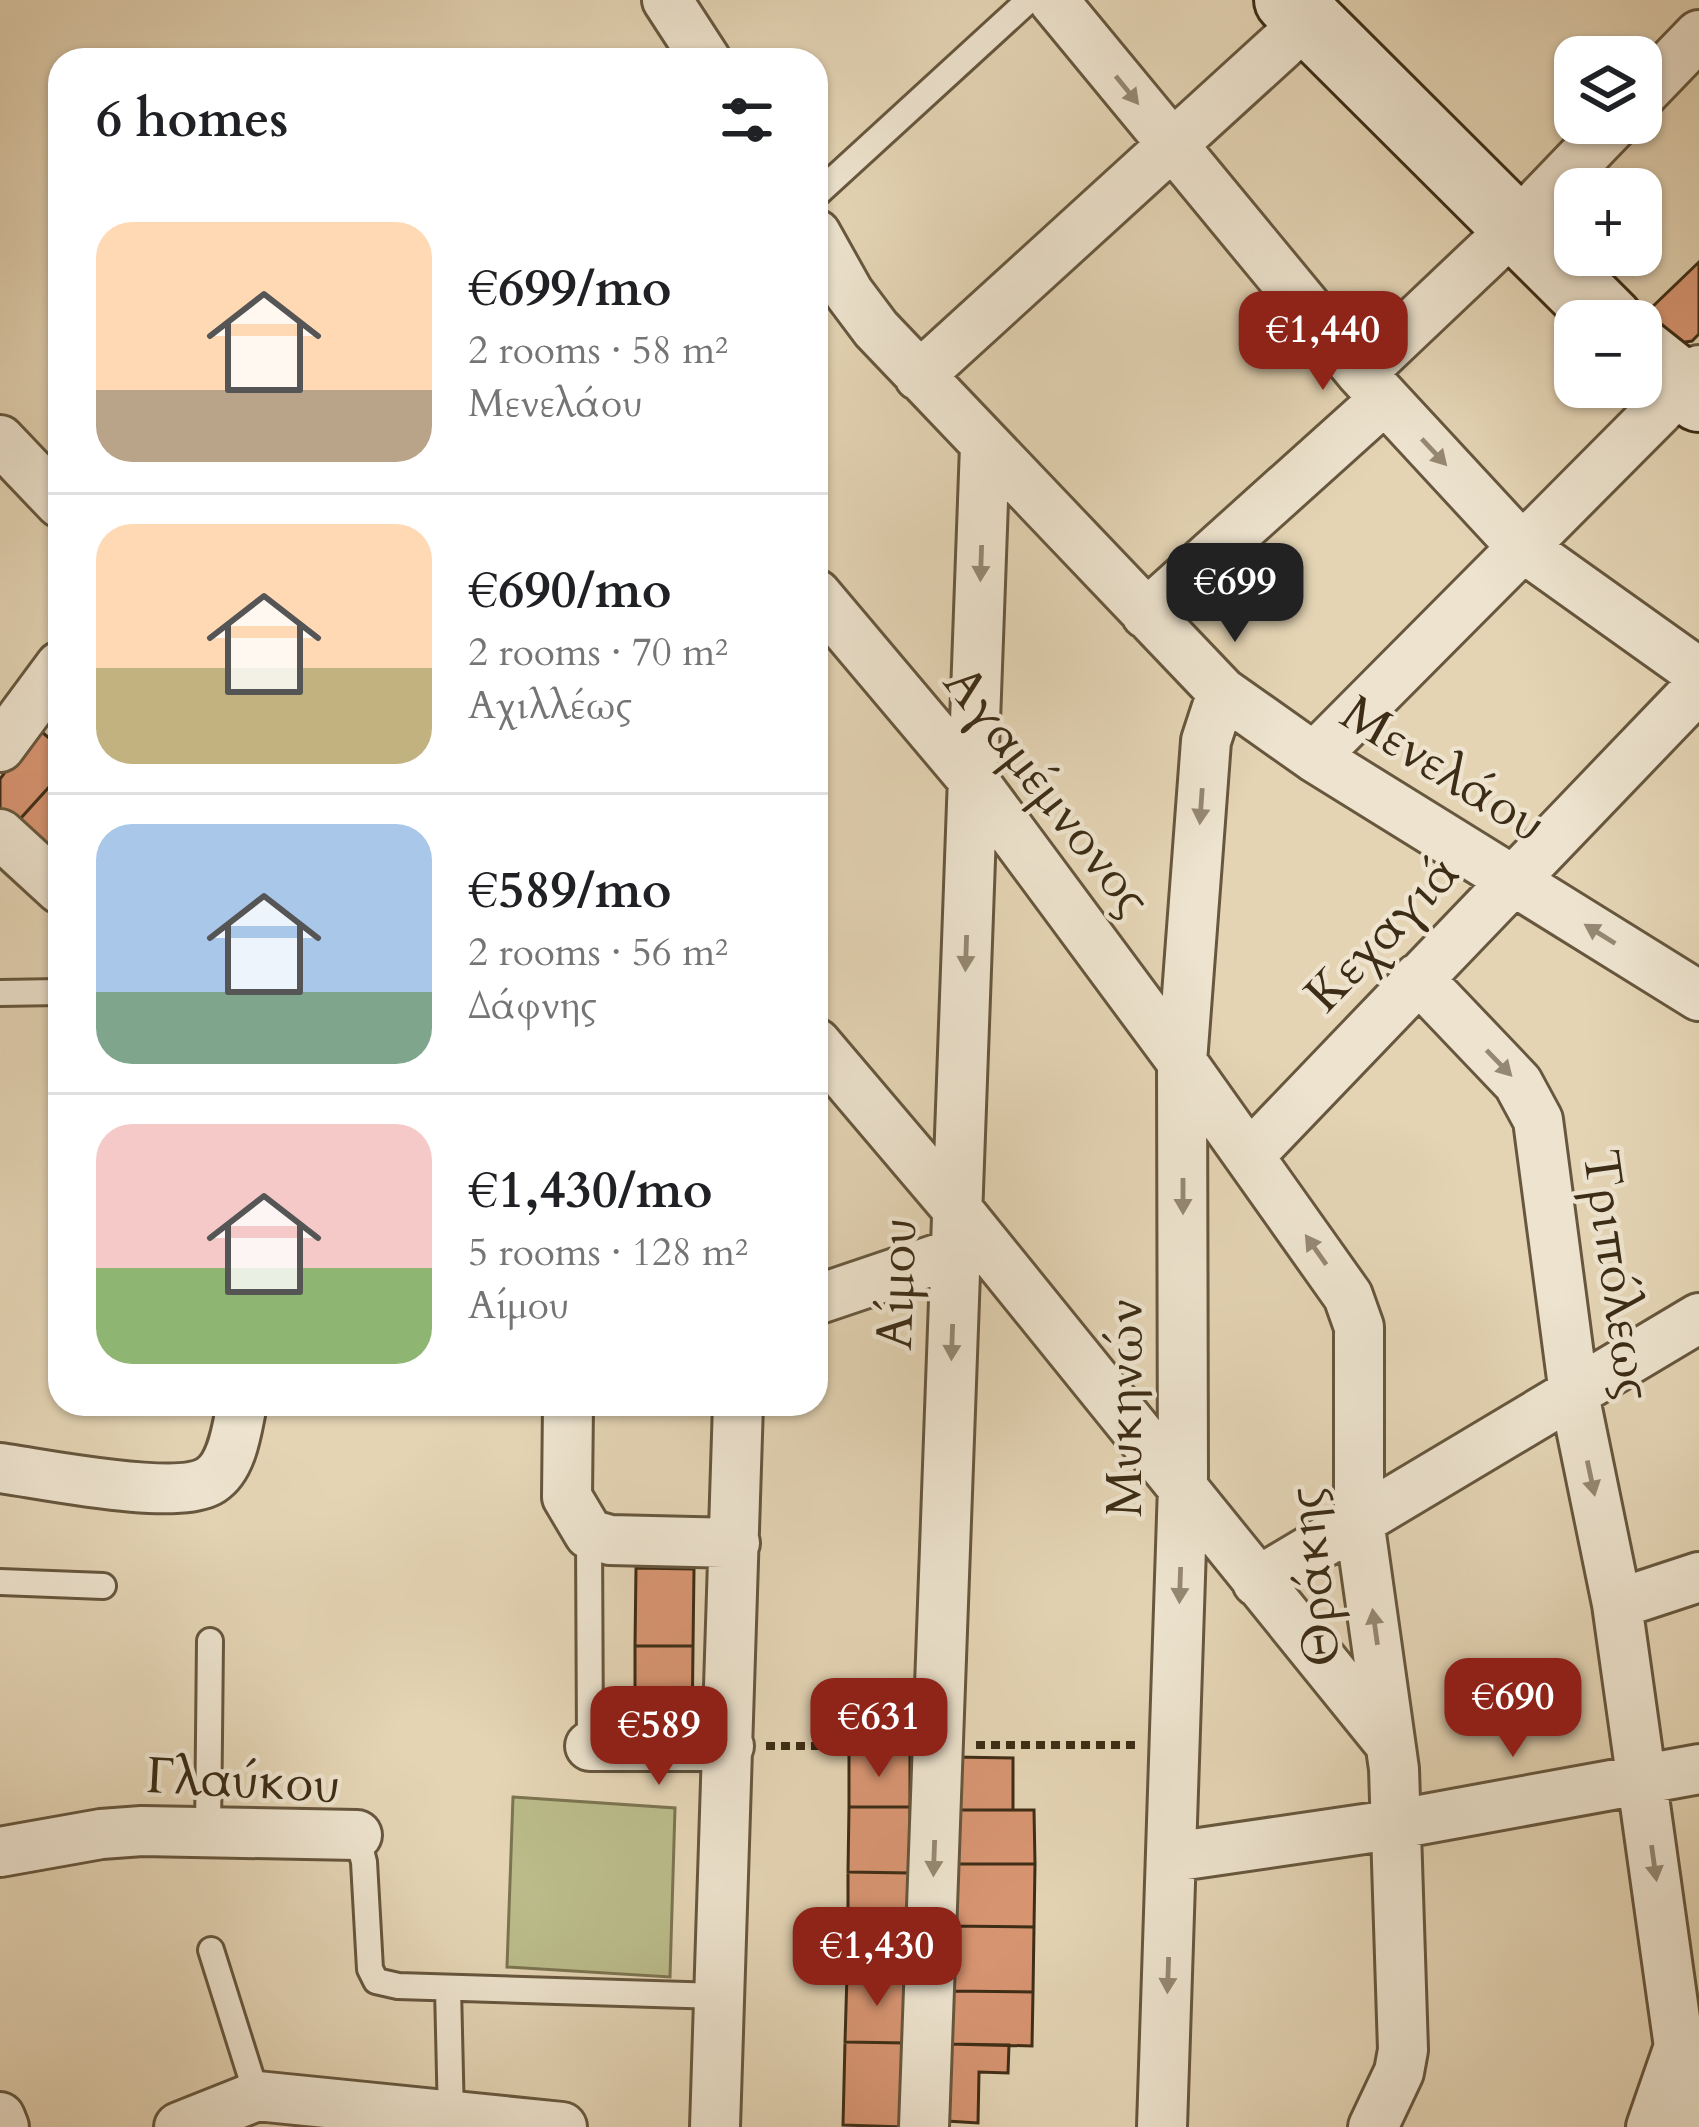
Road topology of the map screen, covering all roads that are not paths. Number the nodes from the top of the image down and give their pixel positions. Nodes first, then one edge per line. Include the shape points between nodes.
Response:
1 (667, 0) edge
2 (1029, 0) edge
3 (1053, 0) edge
4 (1298, 10) edge
5 (1699, 35) edge
6 (698, 48) edge
7 (1662, 73) edge
8 (1595, 144) edge
9 (1173, 146) junction
10 (828, 184) edge
11 (1515, 227) junction
12 (832, 293) edge
13 (1589, 300) edge
14 (919, 376) junction
15 (1680, 377) edge
16 (1373, 386) junction
17 (0, 440) edge
18 (985, 446) junction
19 (48, 490) edge
20 (1521, 546) junction
21 (828, 608) edge
22 (1146, 614) junction
23 (1699, 673) edge
24 (48, 682) edge
25 (1699, 687) edge
26 (1222, 692) junction
27 (0, 747) edge
28 (1314, 757) junction
29 (973, 780) junction
30 (0, 834) edge
31 (48, 878) edge
32 (1512, 880) junction
33 (1418, 978) junction
34 (48, 992) edge
35 (0, 993) edge
36 (1699, 996) edge
37 (828, 1059) edge
38 (1182, 1062) junction
39 (1250, 1155) junction
40 (956, 1231) junction
41 (828, 1294) edge
42 (1699, 1318) edge
43 (1574, 1394) junction
44 (239, 1416) edge
45 (568, 1416) edge
46 (738, 1416) edge
47 (0, 1468) edge
48 (1183, 1486) junction
49 (1359, 1520) junction
50 (589, 1534) junction
51 (735, 1543) junction
52 (1699, 1577) edge
53 (0, 1582) edge
54 (1257, 1582) junction
55 (103, 1586) dead end
56 (1617, 1604) junction
57 (209, 1641) dead end
58 (1390, 1744) junction
59 (590, 1746) joint
60 (728, 1746) junction
61 (1699, 1769) edge
62 (1643, 1779) junction
63 (1398, 1825) junction
64 (208, 1832) junction
65 (357, 1835) joint
66 (0, 1852) edge
67 (1172, 1857) junction
68 (211, 1950) dead end
69 (448, 1988) junction
70 (719, 1996) junction
71 (1679, 2047) junction
72 (256, 2096) junction
73 (0, 2117) edge
74 (452, 2118) junction
75 (4, 2127) edge
76 (179, 2127) edge
77 (562, 2127) edge
78 (716, 2127) edge
79 (924, 2127) edge
80 (1162, 2127) edge
81 (1373, 2127) edge
82 (1651, 2127) edge
83 (1694, 2127) edge

1 - 6 street
2 - 10 lane
3 -> 9 street
4 - 9 street
4 - 11 street
5 - 7 street
8 - 11 street
9 - 14 street
9 - 16 street
11 - 13 street
11 - 16 street
12 - 14 street, Μενελάου
14 - 18 street, Μενελάου
15 - 20 street
16 -> 20 street
16 - 22 street
17 - 19 street
18 - 22 street, Μενελάου
18 -> 29 street, Αίμου
20 - 23 street
20 - 28 street
21 - 29 street, Αγαμέμνονος
22 - 26 street, Μενελάου
24 - 27 street
25 - 32 street, Κεχαγιά
26 - 28 street, Μενελάου
26 -> 38 street, Μυκηνών via 1206,741
28 - 32 street, Μενελάου
29 - 38 street, Αγαμέμνονος
29 -> 40 street, Αίμου
30 - 31 street
32 - 33 street, Κεχαγιά
36 -> 32 street, Μενελάου
33 - 39 street, Κεχαγιά
33 -> 43 street, Τριπόλεως via 1518,1083 1538,1120
34 - 35 lane
37 - 40 street
38 - 39 street, Θράκης
38 -> 48 street, Μυκηνών
49 -> 39 street, Θράκης via 1359,1327 1348,1296
40 - 41 street
40 - 48 street
40 -> 79 street, Αίμου
42 - 43 street
43 - 49 street
43 -> 56 street, Τριπόλεως
44 - 47 street via 213,1479 181,1490
45 - 50 street via 567,1497
46 - 51 street
48 - 54 street
48 -> 67 street, Μυκηνών
49 - 54 street
58 -> 49 street, Θράκης
50 - 51 street
50 - 59 lane
51 - 60 street
52 - 56 street
53 - 55 lane
54 - 58 street
56 - 62 street, Τριπόλεως
57 - 64 lane
58 - 63 street, Θράκης
59 - 60 street
60 - 70 street
61 - 62 street
62 - 63 street
62 -> 71 street, Τριπόλεως
63 - 67 street
63 - 81 street, Θράκης via 1403,2050
64 - 65 street, Γλαύκου
64 - 66 street, Γλαύκου via 101,1834
65 - 69 lane, Γλαύκου via 376,1981
67 -> 80 street, Μυκηνών
68 - 72 lane
69 - 70 lane, Γλαύκου
69 - 74 lane
70 - 78 street
71 - 82 street
71 - 83 street, Τριπόλεως
72 - 74 street
72 - 76 street
73 - 75 street
74 - 77 street

